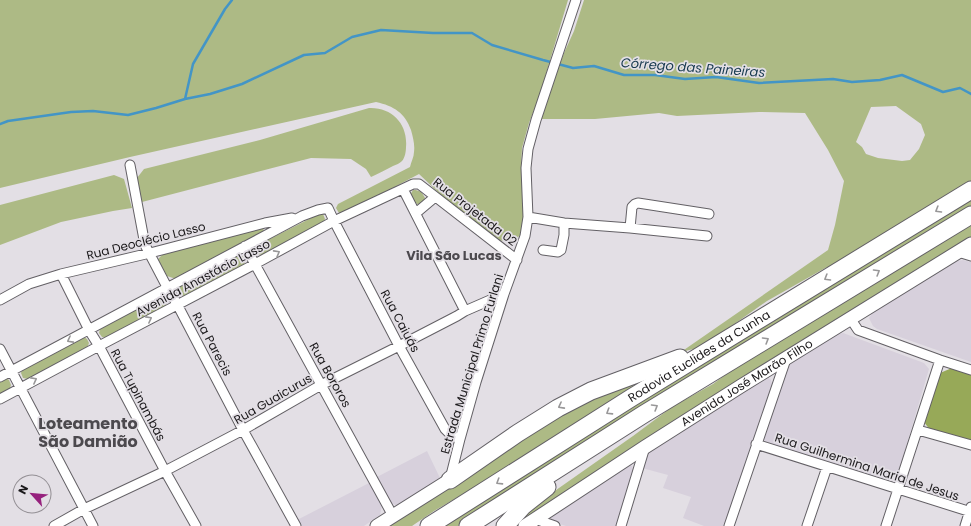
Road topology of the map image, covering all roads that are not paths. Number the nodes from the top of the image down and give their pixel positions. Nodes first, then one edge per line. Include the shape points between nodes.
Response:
1 (576, 0) edge
2 (130, 165) dead end
3 (419, 184) joint
4 (403, 189) junction
5 (971, 190) edge
6 (435, 197) junction
7 (328, 208) joint
8 (416, 213) junction
9 (709, 214) dead end
10 (971, 215) edge
11 (302, 216) junction
12 (528, 217) junction
13 (334, 221) junction
14 (564, 222) junction
15 (630, 228) junction
16 (707, 236) dead end
17 (971, 244) edge
18 (245, 246) junction
19 (543, 250) dead end
20 (958, 252) junction
21 (150, 254) junction
22 (971, 256) edge
23 (517, 260) junction
24 (255, 264) junction
25 (61, 274) junction
26 (167, 287) junction
27 (504, 294) junction
28 (0, 300) edge
29 (177, 304) junction
30 (465, 311) junction
31 (850, 318) junction
32 (89, 330) junction
33 (726, 339) junction
34 (99, 346) junction
35 (399, 346) junction
36 (0, 349) edge
37 (786, 359) junction
38 (940, 360) junction
39 (971, 370) edge
40 (12, 371) junction
41 (0, 377) edge
42 (321, 385) junction
43 (20, 388) junction
44 (0, 399) edge
45 (627, 425) junction
46 (243, 430) junction
47 (918, 430) junction
48 (460, 439) junction
49 (756, 444) junction
50 (971, 445) edge
51 (645, 447) junction
52 (827, 467) junction
53 (165, 471) junction
54 (450, 480) junction
55 (898, 489) junction
56 (84, 509) junction
57 (970, 510) edge
58 (393, 516) junction
59 (530, 523) edge
60 (54, 526) edge
61 (93, 526) edge
62 (196, 526) edge
63 (296, 526) edge
64 (377, 526) edge
65 (429, 526) edge
66 (468, 526) edge
67 (505, 526) edge
68 (555, 526) edge
69 (621, 526) edge
70 (729, 526) edge
71 (807, 526) edge
72 (886, 526) edge
73 (965, 526) edge

1 - 12 street, Estrada Municipal Primo Furlani via 528,149
2 - 21 street, Rua Parecis via 145,245
3 - 4 street, Avenida Anastácio Lasso
3 - 6 street, Rua Projetada 02
4 - 8 street
4 - 13 street, Avenida Anastácio Lasso
5 -> 33 highway, Rodovia Euclides da Cunha
6 - 8 street
6 - 23 street, Rua Projetada 02
7 - 11 street, Avenida Anastácio Lasso
7 - 13 street, Rua Caiuás
8 - 30 street
9 - 15 street via 638,203 632,207
45 -> 10 highway, Rodovia Euclides da Cunha
11 - 18 street, Avenida Anastácio Lasso
11 - 21 street, Rua Deoclécio Lasso via 265,223
12 - 14 street
12 - 23 street, Estrada Municipal Primo Furlani
24 -> 13 street, Avenida Anastácio Lasso
13 - 35 street, Rua Caiuás
14 - 15 street
14 - 19 street via 561,250
15 - 16 street
17 - 20 main road, Avenida José Marão Filho
18 - 24 street, Rua Bororos
18 - 26 street, Avenida Anastácio Lasso
20 - 22 street
20 - 31 main road, Avenida José Marão Filho
21 - 25 street, Rua Deoclécio Lasso
21 - 26 street, Rua Parecis
23 - 27 street, Estrada Municipal Primo Furlani
24 - 29 street, Avenida Anastácio Lasso
24 - 42 street, Rua Bororos
25 - 28 street, Rua Deoclécio Lasso via 29,284
25 - 32 street, Rua Tupinambás
26 - 29 street, Rua Parecis
26 - 32 street, Avenida Anastácio Lasso
27 - 30 street, Rua Guaicurus
27 - 48 street, Estrada Municipal Primo Furlani
34 -> 29 street, Avenida Anastácio Lasso
29 - 46 street, Rua Parecis
30 - 35 street, Rua Guaicurus
31 - 37 main road, Avenida José Marão Filho
31 - 38 street via 858,330
32 - 34 street, Rua Tupinambás
32 -> 40 street, Avenida Anastácio Lasso
33 -> 54 highway via 591,391 518,433
33 -> 65 highway, Rodovia Euclides da Cunha
43 -> 34 street, Avenida Anastácio Lasso
34 - 53 street, Rua Tupinambás
35 - 42 street, Rua Guaicurus
35 - 48 street, Rua Caiuás via 444,429
36 - 40 street
37 - 49 street
37 - 51 main road, Avenida José Marão Filho
38 - 39 street
38 - 47 street
40 - 41 street, Avenida Anastácio Lasso
40 - 43 street
42 - 46 street, Rua Guaicurus
42 - 58 street, Rua Bororos
43 - 44 street, Avenida Anastácio Lasso
43 - 56 street
45 - 66 highway, Rodovia Euclides da Cunha
45 - 67 highway via 523,506
46 - 53 street, Rua Guaicurus
46 - 63 street, Rua Parecis
47 - 50 street
47 - 55 street
48 - 54 street, Estrada Municipal Primo Furlani
49 - 52 street, Rua Guilhermina Maria de Jesus
49 - 70 street
51 - 59 main road, Avenida José Marão Filho
51 - 69 street
52 - 55 street, Rua Guilhermina Maria de Jesus
52 - 71 street
53 - 56 street, Rua Guaicurus
53 - 62 street, Rua Tupinambás
54 - 58 main road
55 - 57 street, Rua Guilhermina Maria de Jesus
55 - 72 street
56 - 60 street, Rua Guaicurus
56 - 61 street
57 - 73 street
58 - 64 main road
59 - 68 street

